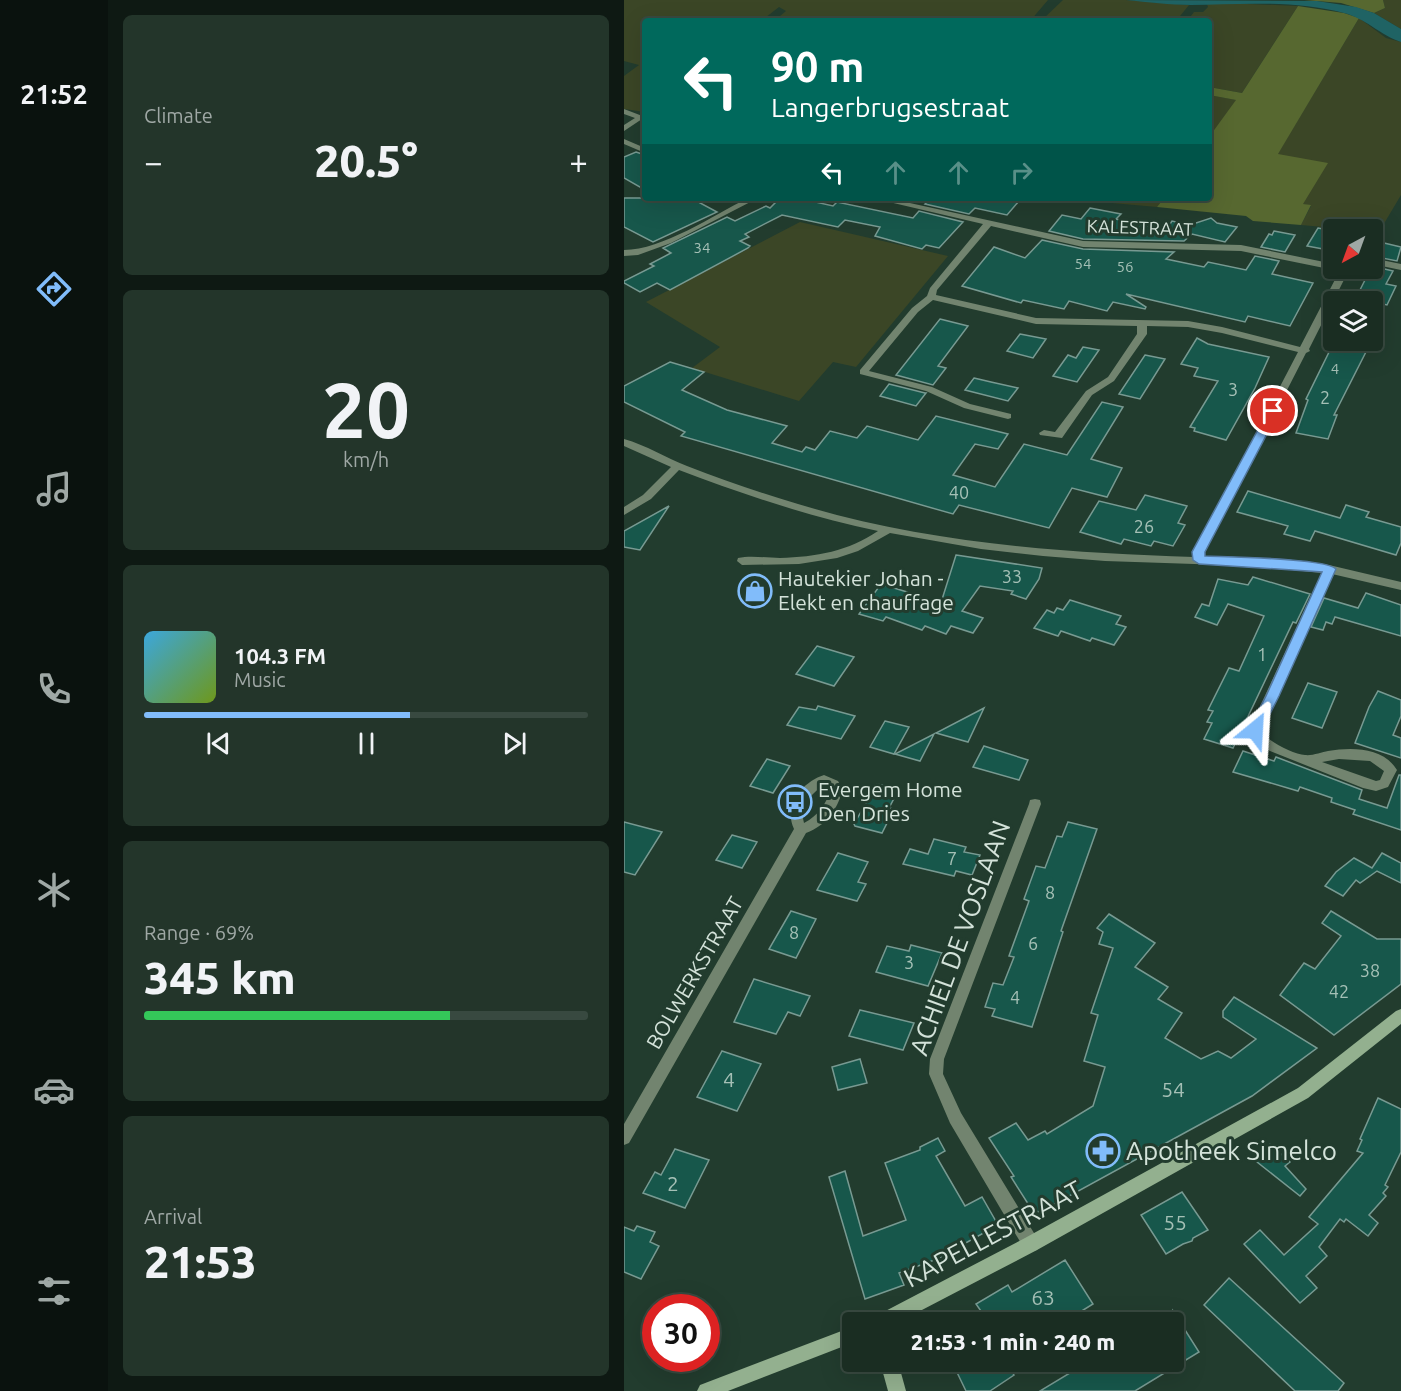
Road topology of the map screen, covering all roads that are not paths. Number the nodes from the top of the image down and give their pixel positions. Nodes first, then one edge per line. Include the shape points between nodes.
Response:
1 (624, 111) edge
2 (624, 129) edge
3 (624, 141) edge
4 (642, 150) edge
5 (739, 201) edge
6 (890, 201) edge
7 (989, 223) junction
8 (624, 254) edge
9 (1383, 263) edge
10 (1323, 265) edge
11 (1401, 267) edge
12 (1339, 279) edge
13 (931, 297) junction
14 (1142, 324) junction
15 (1305, 351) junction
16 (1008, 417) dead end
17 (1044, 433) dead end
18 (624, 442) edge
19 (676, 467) junction
20 (624, 512) edge
21 (887, 530) junction
22 (1199, 560) junction
23 (742, 561) dead end
24 (1329, 569) junction
25 (1401, 586) edge
26 (1305, 760) junction
27 (1035, 804) dead end
28 (801, 829) dead end
29 (1401, 1015) edge
30 (624, 1138) edge
31 (1031, 1244) junction
32 (901, 1312) edge
33 (842, 1339) edge
34 (892, 1372) edge
35 (706, 1391) edge
36 (897, 1391) edge

1 - 2 street via 641,117
3 - 4 street
5 - 8 street via 656,247
6 - 7 street, KALESTRAAT
7 - 10 street, KALESTRAAT via 1083,244 1241,248
7 - 13 street
9 - 11 street
12 - 15 street
13 - 14 street via 1036,321
13 - 16 street via 915,310 863,372 929,389
14 - 15 street via 1188,324
14 - 17 street via 1142,334 1111,379 1089,393 1058,435
15 - 22 street via 1199,552
18 - 19 street
19 - 20 street via 647,497
19 - 21 street via 783,503
21 - 22 street via 1008,549
21 - 23 street via 868,545 839,555
22 - 24 street
24 - 25 street
24 - 26 street via 1255,730 1269,746
26 - 26 street via 1376,786 1384,784 1390,770 1382,760 1359,754
27 - 31 street, ACHIEL DE VOSLAAN via 937,1059 936,1074 955,1118
28 - 30 street, BOLWERKSTRAAT
29 - 31 street, KAPELLESTRAAT via 1303,1094
31 - 32 street, KAPELLESTRAAT
33 - 35 street
34 - 36 street

